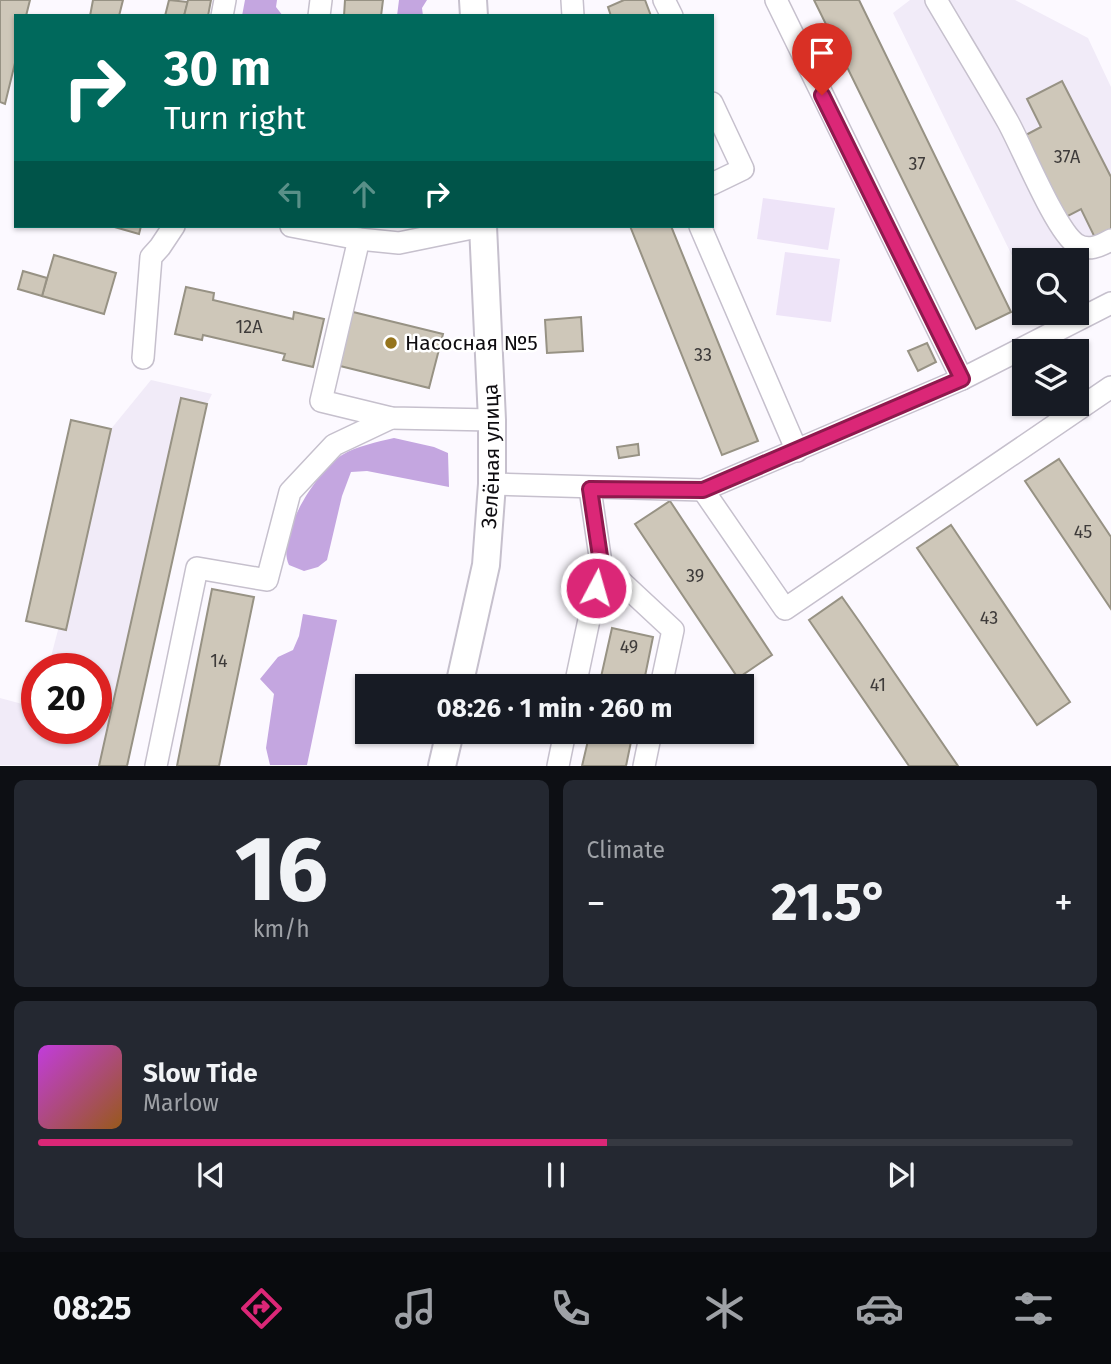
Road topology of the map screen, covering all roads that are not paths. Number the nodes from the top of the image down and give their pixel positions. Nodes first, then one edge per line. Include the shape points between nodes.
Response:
1 (776, 0) edge
2 (936, 0) edge
3 (714, 107) edge
4 (714, 183) edge
5 (173, 228) edge
6 (301, 228) edge
7 (472, 228) edge
8 (482, 228) edge
9 (701, 228) edge
10 (359, 239) junction
11 (1111, 240) edge
12 (1111, 303) edge
13 (143, 358) dead end
14 (962, 379) junction
15 (1111, 387) edge
16 (391, 418) junction
17 (492, 420) junction
18 (797, 451) junction
19 (492, 484) junction
20 (590, 489) junction
21 (703, 490) junction
22 (601, 563) junction
23 (462, 674) edge
24 (578, 674) edge
25 (664, 674) edge
26 (447, 744) edge
27 (562, 744) edge
28 (649, 744) edge
29 (156, 765) edge
30 (442, 765) edge
31 (558, 765) edge
32 (644, 765) edge

1 - 14 street
2 - 11 street via 1009,123 1062,229 1078,246 1097,247
3 - 4 street via 743,169
5 - 13 street via 151,257
6 - 10 street
7 - 10 street via 398,243
8 - 17 main road, Зелёная улица
9 - 18 street
10 - 16 street via 321,401
12 - 14 street
14 - 18 street
15 - 21 street via 785,609
16 - 17 street
16 - 29 street via 334,445 290,492 267,580 197,568
17 - 19 main road, Зелёная улица
18 - 21 street
19 - 20 street
19 - 23 main road, Зелёная улица via 486,565
20 - 21 street
20 - 22 street
22 - 24 street
22 - 25 street via 674,630
26 - 30 main road
27 - 31 street
28 - 32 street

